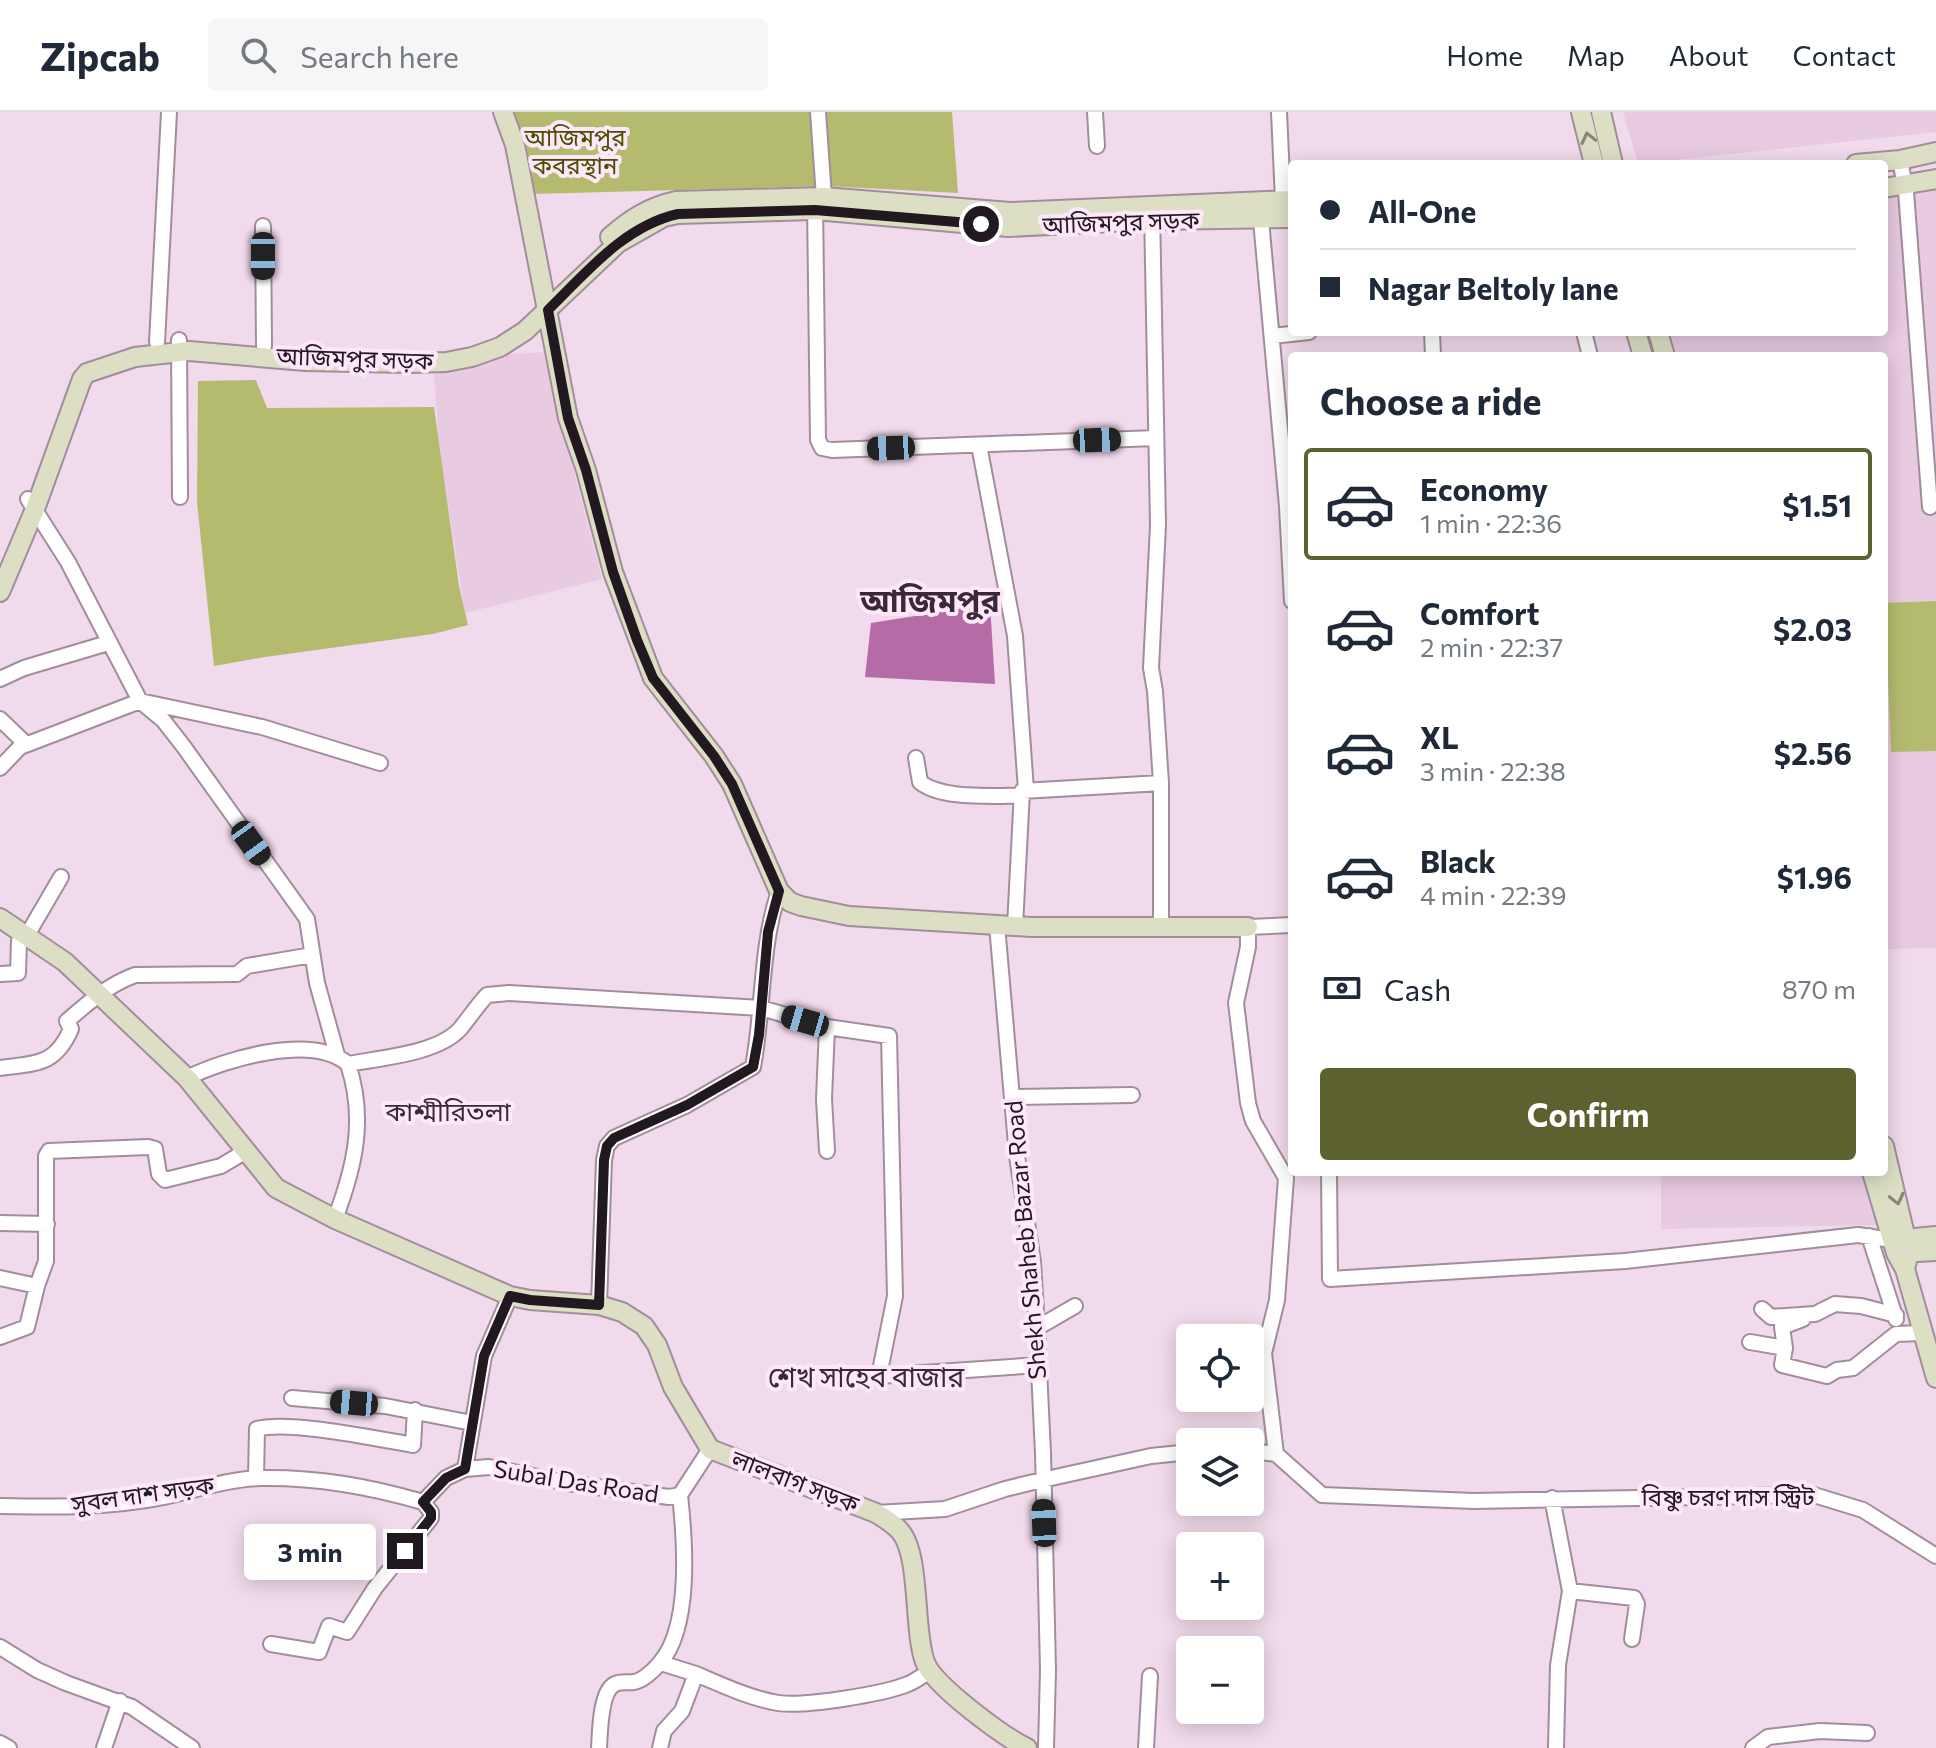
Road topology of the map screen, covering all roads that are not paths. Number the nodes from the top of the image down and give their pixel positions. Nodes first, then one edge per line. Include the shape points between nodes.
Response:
1 (169, 112) edge
2 (503, 112) edge
3 (818, 112) edge
4 (1095, 112) edge
5 (1279, 112) edge
6 (1581, 112) edge
7 (1601, 112) edge
8 (1097, 146) dead end
9 (1936, 152) edge
10 (1593, 160) edge
11 (1612, 160) edge
12 (1900, 160) junction
13 (1888, 161) edge
14 (1936, 179) edge
15 (1905, 186) junction
16 (1888, 188) edge
17 (1288, 200) edge
18 (818, 201) junction
19 (1260, 210) junction
20 (1152, 213) junction
21 (1288, 217) edge
22 (263, 226) dead end
23 (547, 305) junction
24 (1288, 334) edge
25 (1272, 336) junction
26 (157, 342) junction
27 (179, 346) junction
28 (264, 346) junction
29 (1156, 438) junction
30 (979, 445) junction
31 (1288, 487) edge
32 (180, 497) dead end
33 (31, 504) junction
34 (1930, 507) dead end
35 (0, 559) edge
36 (0, 592) edge
37 (108, 643) junction
38 (0, 679) edge
39 (140, 701) junction
40 (0, 719) edge
41 (26, 744) junction
42 (916, 758) dead end
43 (380, 763) dead end
44 (0, 768) edge
45 (1161, 783) junction
46 (1024, 793) junction
47 (61, 877) dead end
48 (779, 891) junction
49 (0, 918) edge
50 (1288, 925) edge
51 (1014, 926) junction
52 (1248, 927) junction
53 (1161, 929) junction
54 (26, 937) junction
55 (312, 955) junction
56 (1000, 963) junction
57 (0, 974) edge
58 (97, 995) junction
59 (761, 1008) junction
60 (827, 1027) junction
61 (342, 1059) junction
62 (0, 1068) edge
63 (187, 1078) junction
64 (1132, 1095) dead end
65 (1012, 1097) junction
66 (246, 1151) junction
67 (827, 1151) dead end
68 (1888, 1169) edge
69 (1329, 1176) edge
70 (1874, 1176) edge
71 (335, 1219) junction
72 (0, 1223) edge
73 (47, 1224) junction
74 (1869, 1236) junction
75 (1936, 1236) edge
76 (1902, 1250) junction
77 (1936, 1251) edge
78 (0, 1278) edge
79 (37, 1286) junction
80 (510, 1296) junction
81 (599, 1305) junction
82 (1075, 1306) dead end
83 (1762, 1309) dead end
84 (1815, 1314) junction
85 (1896, 1315) junction
86 (1037, 1328) junction
87 (1921, 1333) junction
88 (1896, 1334) junction
89 (0, 1337) edge
90 (1750, 1342) dead end
91 (1785, 1348) junction
92 (1039, 1365) junction
93 (1936, 1378) edge
94 (292, 1398) dead end
95 (415, 1410) junction
96 (472, 1423) junction
97 (710, 1449) junction
98 (1176, 1453) edge
99 (1264, 1453) edge
100 (1276, 1454) junction
101 (465, 1469) junction
102 (256, 1478) junction
103 (1042, 1480) junction
104 (680, 1495) junction
105 (1552, 1498) junction
106 (423, 1502) junction
107 (0, 1506) edge
108 (876, 1513) junction
109 (1936, 1556) edge
110 (1570, 1591) junction
111 (1632, 1639) dead end
112 (271, 1644) dead end
113 (0, 1647) edge
114 (661, 1663) junction
115 (930, 1671) junction
116 (696, 1674) junction
117 (1150, 1676) dead end
118 (120, 1701) junction
119 (1867, 1733) dead end
120 (0, 1743) edge
121 (9, 1748) edge
122 (104, 1748) edge
123 (192, 1748) edge
124 (599, 1748) edge
125 (660, 1748) edge
126 (1027, 1748) edge
127 (1046, 1748) edge
128 (1146, 1748) edge
129 (1556, 1748) edge
130 (1562, 1748) edge
131 (1753, 1748) edge

1 - 26 street
2 - 23 main road via 515,145
3 - 18 street
4 - 8 street
5 - 17 street
10 -> 6 main road
7 - 11 main road
9 - 12 main road
12 - 13 main road
12 - 15 street
14 - 15 main road
15 - 16 main road
15 - 34 street
17 - 19 main road, আজিমপুর সড়ক
18 - 20 main road, আজিমপুর সড়ক via 1010,212
18 - 23 main road, আজিমপুর সড়ক via 658,205 612,236 555,288
18 - 30 street via 822,448
19 - 20 main road, আজিমপুর সড়ক
19 - 21 main road, আজিমপুর সড়ক
19 - 25 street
20 - 29 street
22 - 28 street
23 - 27 main road, আজিমপুর সড়ক via 525,331 500,347 446,362 305,361
23 - 28 main road, আজিমপুর সড়ক via 496,339 444,353
23 - 48 main road via 568,418 640,647 653,678 732,784
24 - 25 street
25 - 31 street
26 - 27 main road, আজিমপুর সড়ক
26 - 33 main road, আজিমপুর সড়ক via 119,350 73,373
27 - 28 main road, আজিমপুর সড়ক
27 - 32 street
27 - 33 main road, আজিমপুর সড়ক via 87,373
29 - 30 street
29 - 45 street via 1151,668
30 - 46 street, Shekh Shaheb Bazar Road via 1015,636
33 - 35 main road, আজিমপুর সড়ক
33 - 36 main road, আজিমপুর সড়ক
33 - 37 street via 68,562
37 - 38 street
37 - 39 street
39 - 41 street
39 - 43 street via 262,727
39 - 55 street via 184,747 307,919
40 - 41 street
41 - 44 street
42 - 46 street via 920,782 933,790
45 - 46 street
45 - 53 street
46 - 51 street, Shekh Shaheb Bazar Road
47 - 54 street
48 - 51 main road via 801,906 849,916
48 - 59 street via 768,932
49 - 54 main road, লালবাগ সড়ক
50 - 52 street
51 - 53 main road
51 - 56 street, Shekh Shaheb Bazar Road
51 - 56 street
52 - 53 main road
52 - 100 street via 1236,1003 1248,1103 1286,1178 1277,1300 1264,1353
54 - 57 street via 19,941 18,973
54 - 58 main road, লালবাগ সড়ক via 65,962
55 - 58 street via 247,966 237,974 135,975
55 - 61 street
56 - 65 street, Shekh Shaheb Bazar Road
58 - 62 street via 67,1021 71,1029 51,1059
58 - 63 main road, লালবাগ সড়ক
59 - 60 street
59 - 61 street via 487,995 459,1030 441,1042 419,1050
59 - 81 street via 753,1067 607,1146
60 - 67 street
60 - 92 street via 889,1036 895,1296 879,1376
61 - 63 street via 272,1051 210,1066
61 - 71 street via 355,1084 359,1120 354,1161
63 - 66 main road, লালবাগ সড়ক
64 - 65 street
65 - 86 street, Shekh Shaheb Bazar Road
66 - 71 main road, লালবাগ সড়ক via 276,1188
66 - 73 street via 221,1166 165,1180 155,1149 148,1147 49,1151
68 -> 76 main road
69 - 74 street via 1330,1279 1625,1261
70 - 76 main road
71 - 80 main road, লালবাগ সড়ক
72 - 73 street
73 - 79 street via 46,1261
74 - 76 street
74 - 85 street
75 - 76 main road
76 - 77 main road
76 - 87 main road
78 - 79 street
79 - 89 street via 27,1327
80 - 81 main road, লালবাগ সড়ক
80 - 96 street, Subal Das Road via 484,1356
81 - 97 main road, লালবাগ সড়ক via 615,1308 644,1326
82 - 86 street
83 - 84 street via 1771,1317
84 - 85 street via 1835,1304
84 - 91 street via 1782,1327
85 - 88 street
86 - 92 street, Shekh Shaheb Bazar Road
87 - 88 street
87 - 93 main road
88 - 91 street via 1853,1368 1827,1376 1782,1365
90 - 91 street
92 - 103 street, Shekh Shaheb Bazar Road
94 - 95 street
95 - 96 street
95 - 102 street via 413,1445 295,1428 257,1429
96 - 101 street, Subal Das Road
97 - 104 street, Subal Das Road
97 - 108 main road, লালবাগ সড়ক
98 - 103 street
99 - 100 street
100 - 105 street, বিষ্ণু চরণ দাস স্ট্রিট via 1322,1495 1474,1501
101 - 104 street, Subal Das Road via 489,1467 567,1483
101 - 106 street, Subal Das Road via 446,1478
102 - 106 street via 319,1479
102 - 107 street, সুবল দাশ সড়ক via 87,1507
103 - 108 street via 945,1509
103 - 127 street, Shekh Shaheb Bazar Road
104 - 114 street via 684,1603
105 - 109 street, বিষ্ণু চরণ দাস স্ট্রিট via 1814,1495 1863,1510
105 - 110 street
106 - 112 street via 431,1518 347,1632 329,1626 319,1652
108 - 115 main road, লালবাগ সড়ক via 906,1539
110 - 111 street via 1634,1598
110 - 129 street via 1558,1665
113 - 118 street via 57,1679
114 - 116 street
114 - 124 street via 638,1682 616,1683 609,1689
115 - 116 street via 883,1692 780,1704
115 - 126 main road
116 - 125 street
117 - 128 street
118 - 122 street
118 - 123 street
119 - 131 street via 1768,1737
120 - 121 street
129 - 130 street

